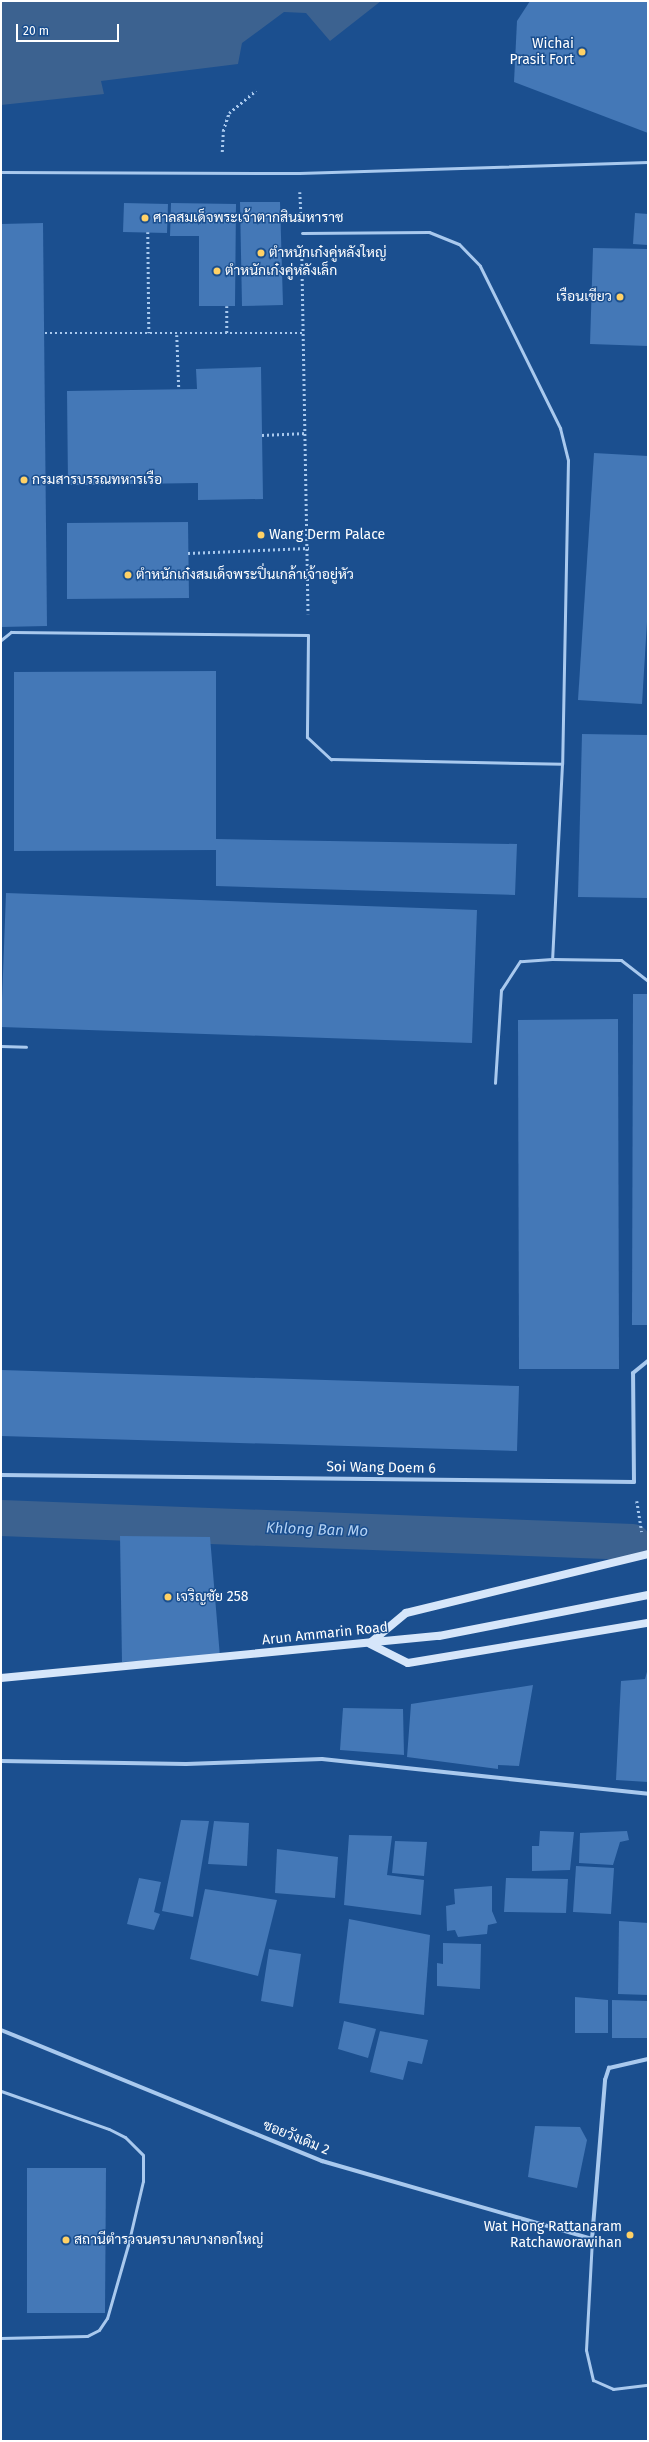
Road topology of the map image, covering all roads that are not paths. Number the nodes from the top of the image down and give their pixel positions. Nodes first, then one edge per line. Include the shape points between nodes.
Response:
1 (648, 162) edge
2 (1, 172) edge
3 (302, 233) road end
4 (1, 640) edge
5 (562, 764) junction
6 (552, 959) junction
7 (648, 981) edge
8 (1, 1046) edge
9 (26, 1047) dead end
10 (495, 1083) dead end
11 (648, 1361) edge
12 (1, 1475) edge
13 (647, 1554) edge
14 (648, 1595) edge
15 (648, 1623) edge
16 (369, 1644) junction
17 (1, 1678) edge
18 (1, 1761) edge
19 (648, 1794) edge
20 (1, 2030) edge
21 (648, 2060) edge
22 (1, 2091) edge
23 (592, 2239) junction
24 (1, 2338) edge
25 (648, 2385) edge

1 - 2 lane via 299,173
3 - 5 lane via 429,232 459,244 480,266 560,428 568,460
4 - 5 lane via 11,632 308,635 307,737 330,759
5 - 6 lane
6 - 7 lane via 621,960
6 - 10 lane via 520,961 501,990
8 - 9 lane
11 - 12 street, Soi Wang Doem 6 via 633,1373 634,1482
13 - 16 main road via 406,1613
14 - 16 main road, Arun Ammarin Road via 501,1624
15 - 16 main road via 408,1663
16 - 17 main road, Arun Ammarin Road
18 - 19 street via 186,1764 322,1760
20 - 23 street, ซอยวังเดิม 2 via 322,2161
21 - 23 street via 609,2068 605,2080
22 - 24 lane via 109,2129 125,2137 143,2155 143,2181 128,2245 107,2318 99,2330 87,2336
23 - 25 lane via 586,2350 593,2380 613,2389

